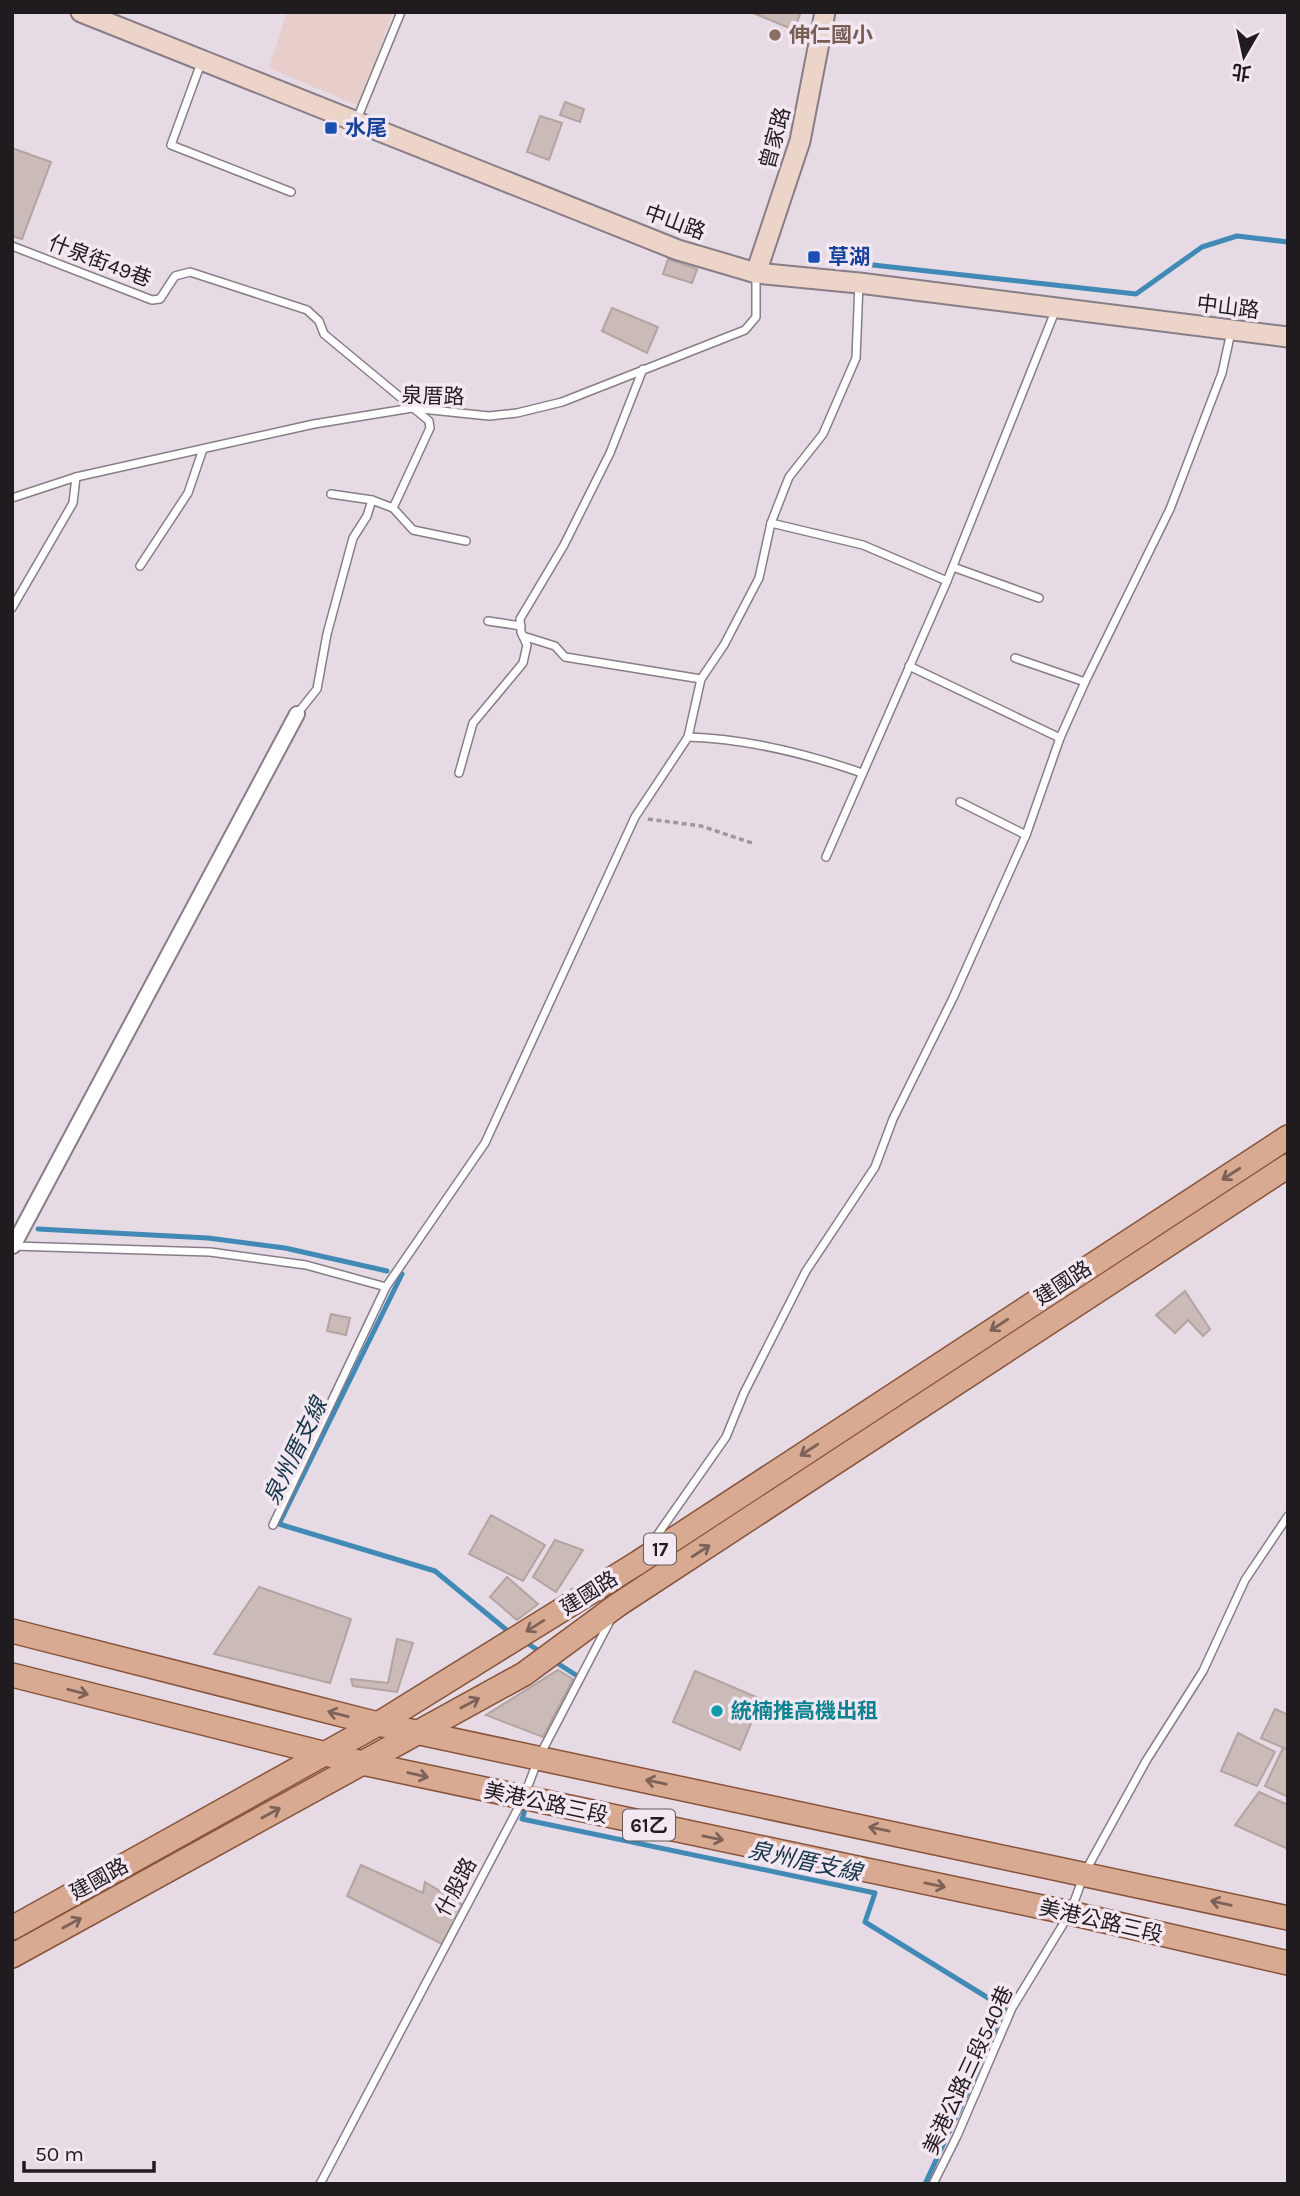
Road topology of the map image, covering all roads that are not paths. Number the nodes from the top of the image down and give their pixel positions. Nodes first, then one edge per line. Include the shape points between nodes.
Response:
1 (81, 12) edge
2 (401, 12) edge
3 (825, 12) edge
4 (203, 60) junction
5 (357, 119) junction
6 (291, 192) dead end
7 (12, 246) edge
8 (756, 273) junction
9 (859, 282) junction
10 (1056, 308) junction
11 (1231, 331) junction
12 (1288, 337) edge
13 (643, 369) junction
14 (412, 408) junction
15 (203, 449) junction
16 (76, 477) junction
17 (331, 494) dead end
18 (12, 498) edge
19 (372, 500) junction
20 (393, 508) junction
21 (771, 523) junction
22 (466, 541) dead end
23 (140, 565) dead end
24 (953, 567) junction
25 (947, 581) junction
26 (1039, 598) dead end
27 (12, 608) edge
28 (488, 621) dead end
29 (521, 626) junction
30 (523, 636) junction
31 (1015, 658) dead end
32 (909, 666) junction
33 (701, 679) junction
34 (1085, 682) junction
35 (297, 714) joint
36 (688, 737) junction
37 (1060, 738) junction
38 (459, 773) dead end
39 (862, 773) junction
40 (960, 802) dead end
41 (1026, 835) junction
42 (826, 857) dead end
43 (1288, 1137) edge
44 (1288, 1167) edge
45 (13, 1247) edge
46 (387, 1287) junction
47 (1288, 1516) edge
48 (273, 1525) dead end
49 (639, 1562) junction
50 (619, 1604) junction
51 (12, 1631) edge
52 (12, 1675) edge
53 (378, 1724) junction
54 (416, 1732) junction
55 (323, 1754) junction
56 (539, 1757) junction
57 (362, 1763) junction
58 (523, 1799) junction
59 (1085, 1872) junction
60 (1073, 1906) junction
61 (1288, 1918) edge
62 (12, 1928) edge
63 (12, 1956) edge
64 (1288, 1963) edge
65 (320, 2184) edge
66 (933, 2184) edge

1 - 4 street, 中山路
2 - 5 lane
3 - 8 street, 曾家路 via 800,141
4 - 5 street, 中山路
4 - 6 lane via 171,145
5 - 8 street, 中山路 via 678,250
7 - 14 lane, 什泉街49巷 via 152,300 160,299 176,276 190,272 307,310 324,334
8 - 9 street, 中山路
8 - 13 lane, 泉厝路 via 756,317 745,330
9 - 10 street, 中山路
9 - 21 lane via 856,358 823,435 789,477
10 - 11 street, 中山路
10 - 24 lane
11 - 12 street, 中山路
11 - 34 lane, 什股路 via 1222,373 1170,509
13 - 14 lane, 泉厝路 via 562,402 517,413 489,416
13 - 29 lane via 610,453 520,619
14 - 15 lane, 泉厝路
14 - 20 lane via 426,415 430,428
15 - 16 lane, 泉厝路
15 - 23 lane via 188,494
16 - 18 lane, 泉厝路
16 - 27 lane via 73,503
17 - 19 lane
19 - 20 lane
19 - 35 lane via 353,538 317,689
20 - 22 lane via 413,530
21 - 25 lane via 863,545
21 - 33 lane via 759,578
24 - 25 lane
24 - 26 lane
25 - 32 lane
28 - 29 lane
29 - 30 lane
30 - 33 lane via 555,646 565,657
30 - 38 lane via 527,645 523,663 473,723
31 - 34 lane
32 - 37 lane
32 - 39 lane
33 - 36 lane
34 - 37 lane, 什股路
35 - 45 street
36 - 39 lane via 737,738
36 - 46 lane via 635,817 485,1143
37 - 41 lane, 什股路
39 - 42 lane
40 - 41 lane
41 - 49 lane, 什股路 via 953,998 892,1119 875,1167 806,1271 726,1437
43 -> 49 main road, 建國路 / 17
50 -> 44 main road, 建國路 / 17
45 - 46 lane via 210,1252 306,1265
46 - 48 lane
47 - 59 lane, 美港公路三段540巷 via 1245,1580 1203,1671 1146,1761
49 - 50 lane, 什股路
49 -> 53 main road, 建國路 / 17
54 -> 50 main road, 建國路 / 17 via 524,1674
50 - 56 lane, 什股路
53 -> 51 main road, 美港公路三段 / 61乙
52 -> 55 main road, 美港公路三段 / 61乙
53 - 54 main road, 美港公路三段 / 61乙
53 - 55 main road, 建國路 / 17
54 - 56 main road, 美港公路三段 / 61乙
54 - 57 main road, 建國路 / 17
55 - 57 main road, 美港公路三段 / 61乙
55 - 62 main road, 建國路 / 17
56 - 58 lane, 什股路
59 -> 56 main road, 美港公路三段 / 61乙
57 -> 58 main road, 美港公路三段 / 61乙
63 -> 57 main road, 建國路 / 17
58 -> 60 main road, 美港公路三段 / 61乙
58 - 65 lane, 什股路
59 - 60 lane, 美港公路三段540巷
61 -> 59 main road, 美港公路三段 / 61乙
60 - 64 main road, 美港公路三段 / 61乙
60 - 66 lane, 美港公路三段540巷 via 1012,2008

